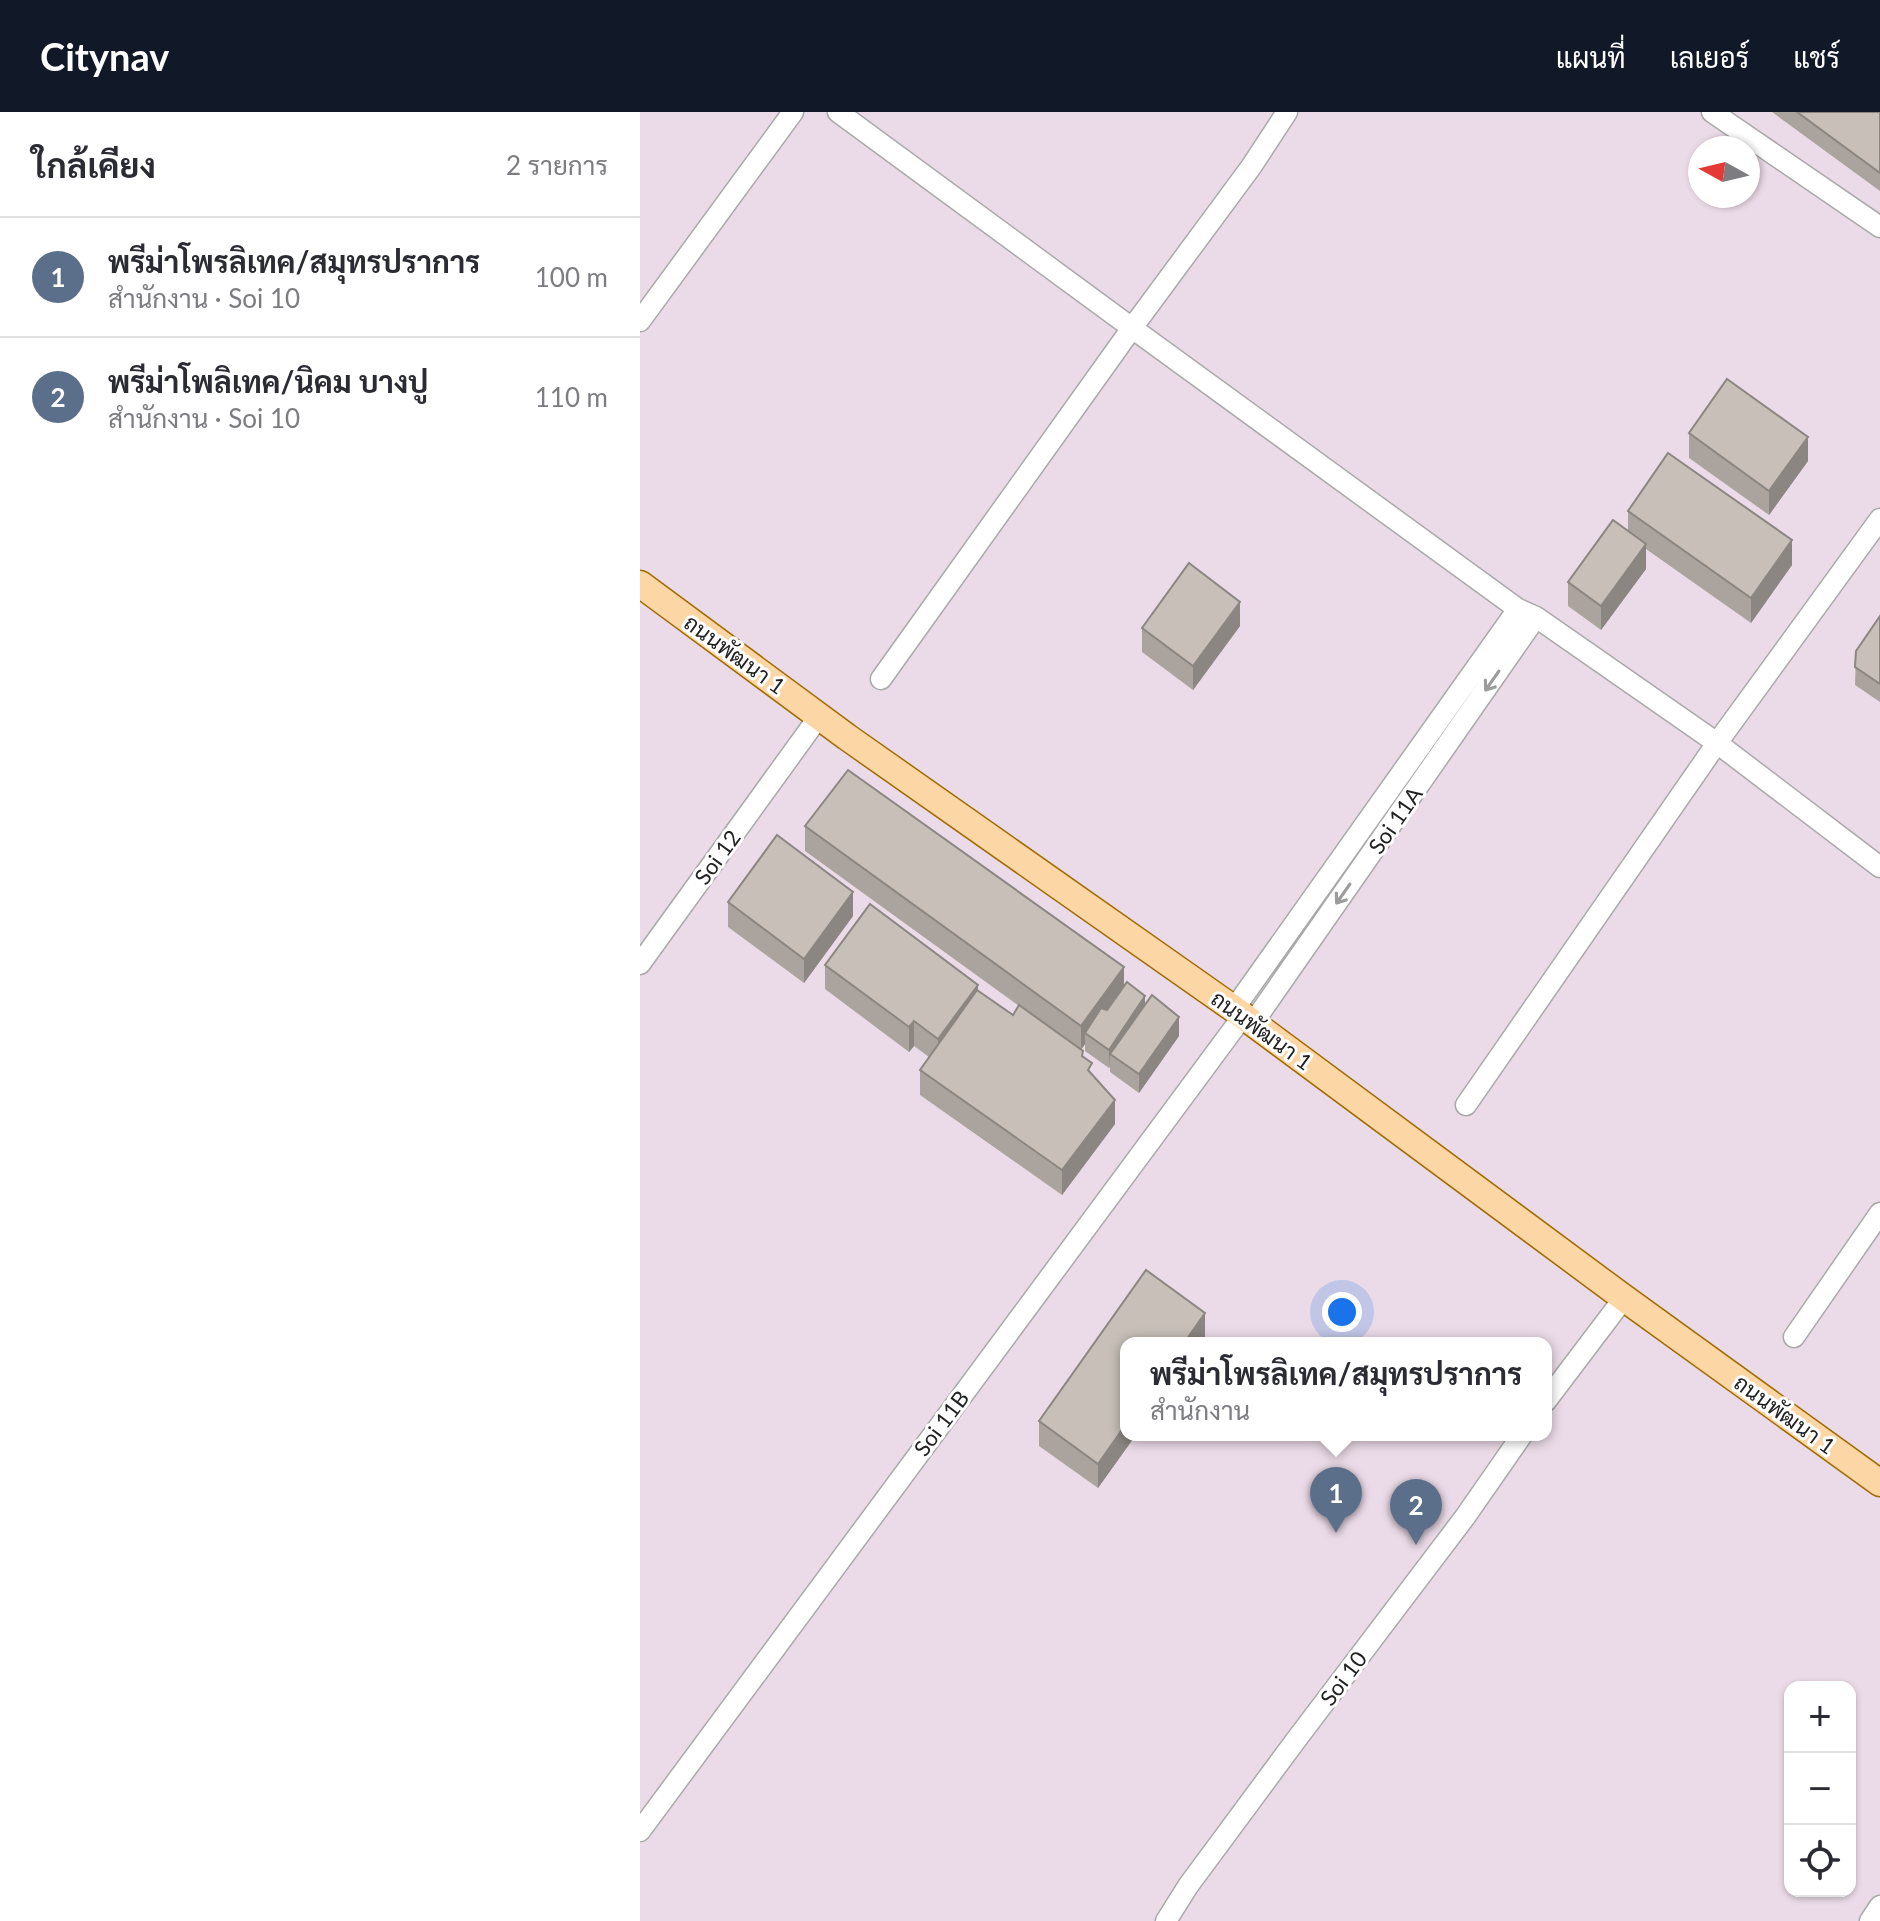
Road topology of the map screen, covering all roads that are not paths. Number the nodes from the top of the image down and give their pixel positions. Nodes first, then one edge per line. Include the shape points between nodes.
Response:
1 (793, 112) edge
2 (838, 112) edge
3 (1287, 112) edge
4 (1712, 112) edge
5 (1880, 227) edge
6 (640, 321) edge
7 (1132, 328) junction
8 (1880, 519) edge
9 (640, 584) edge
10 (1527, 613) junction
11 (881, 679) dead end
12 (820, 715) junction
13 (1452, 720) junction
14 (1717, 743) junction
15 (1385, 797) junction
16 (1402, 810) junction
17 (1880, 867) edge
18 (640, 964) edge
19 (1243, 1016) junction
20 (1466, 1105) dead end
21 (1880, 1213) edge
22 (1624, 1298) junction
23 (1794, 1337) dead end
24 (1552, 1393) edge
25 (1518, 1441) edge
26 (1880, 1483) edge
27 (640, 1831) edge
28 (1880, 1906) edge
29 (1166, 1921) edge
30 (1870, 1921) edge

1 - 6 street
2 - 7 street
3 - 7 street
4 - 5 street
7 - 10 street
7 - 11 street
8 - 14 street
9 - 12 main road, ถนนพัฒนา 1
10 - 13 street
10 - 14 street
12 - 18 street, Soi 12
12 - 19 main road, ถนนพัฒนา 1
13 - 15 street
13 - 16 street, Soi 11A
14 - 17 street
14 - 20 street
15 - 16 street
15 - 19 street
16 -> 19 street, Soi 11A
19 - 22 main road, ถนนพัฒนา 1
19 - 27 street, Soi 11B
21 - 23 street
22 - 24 street
22 - 26 main road, ถนนพัฒนา 1
25 - 29 street, Soi 10
28 - 30 street

